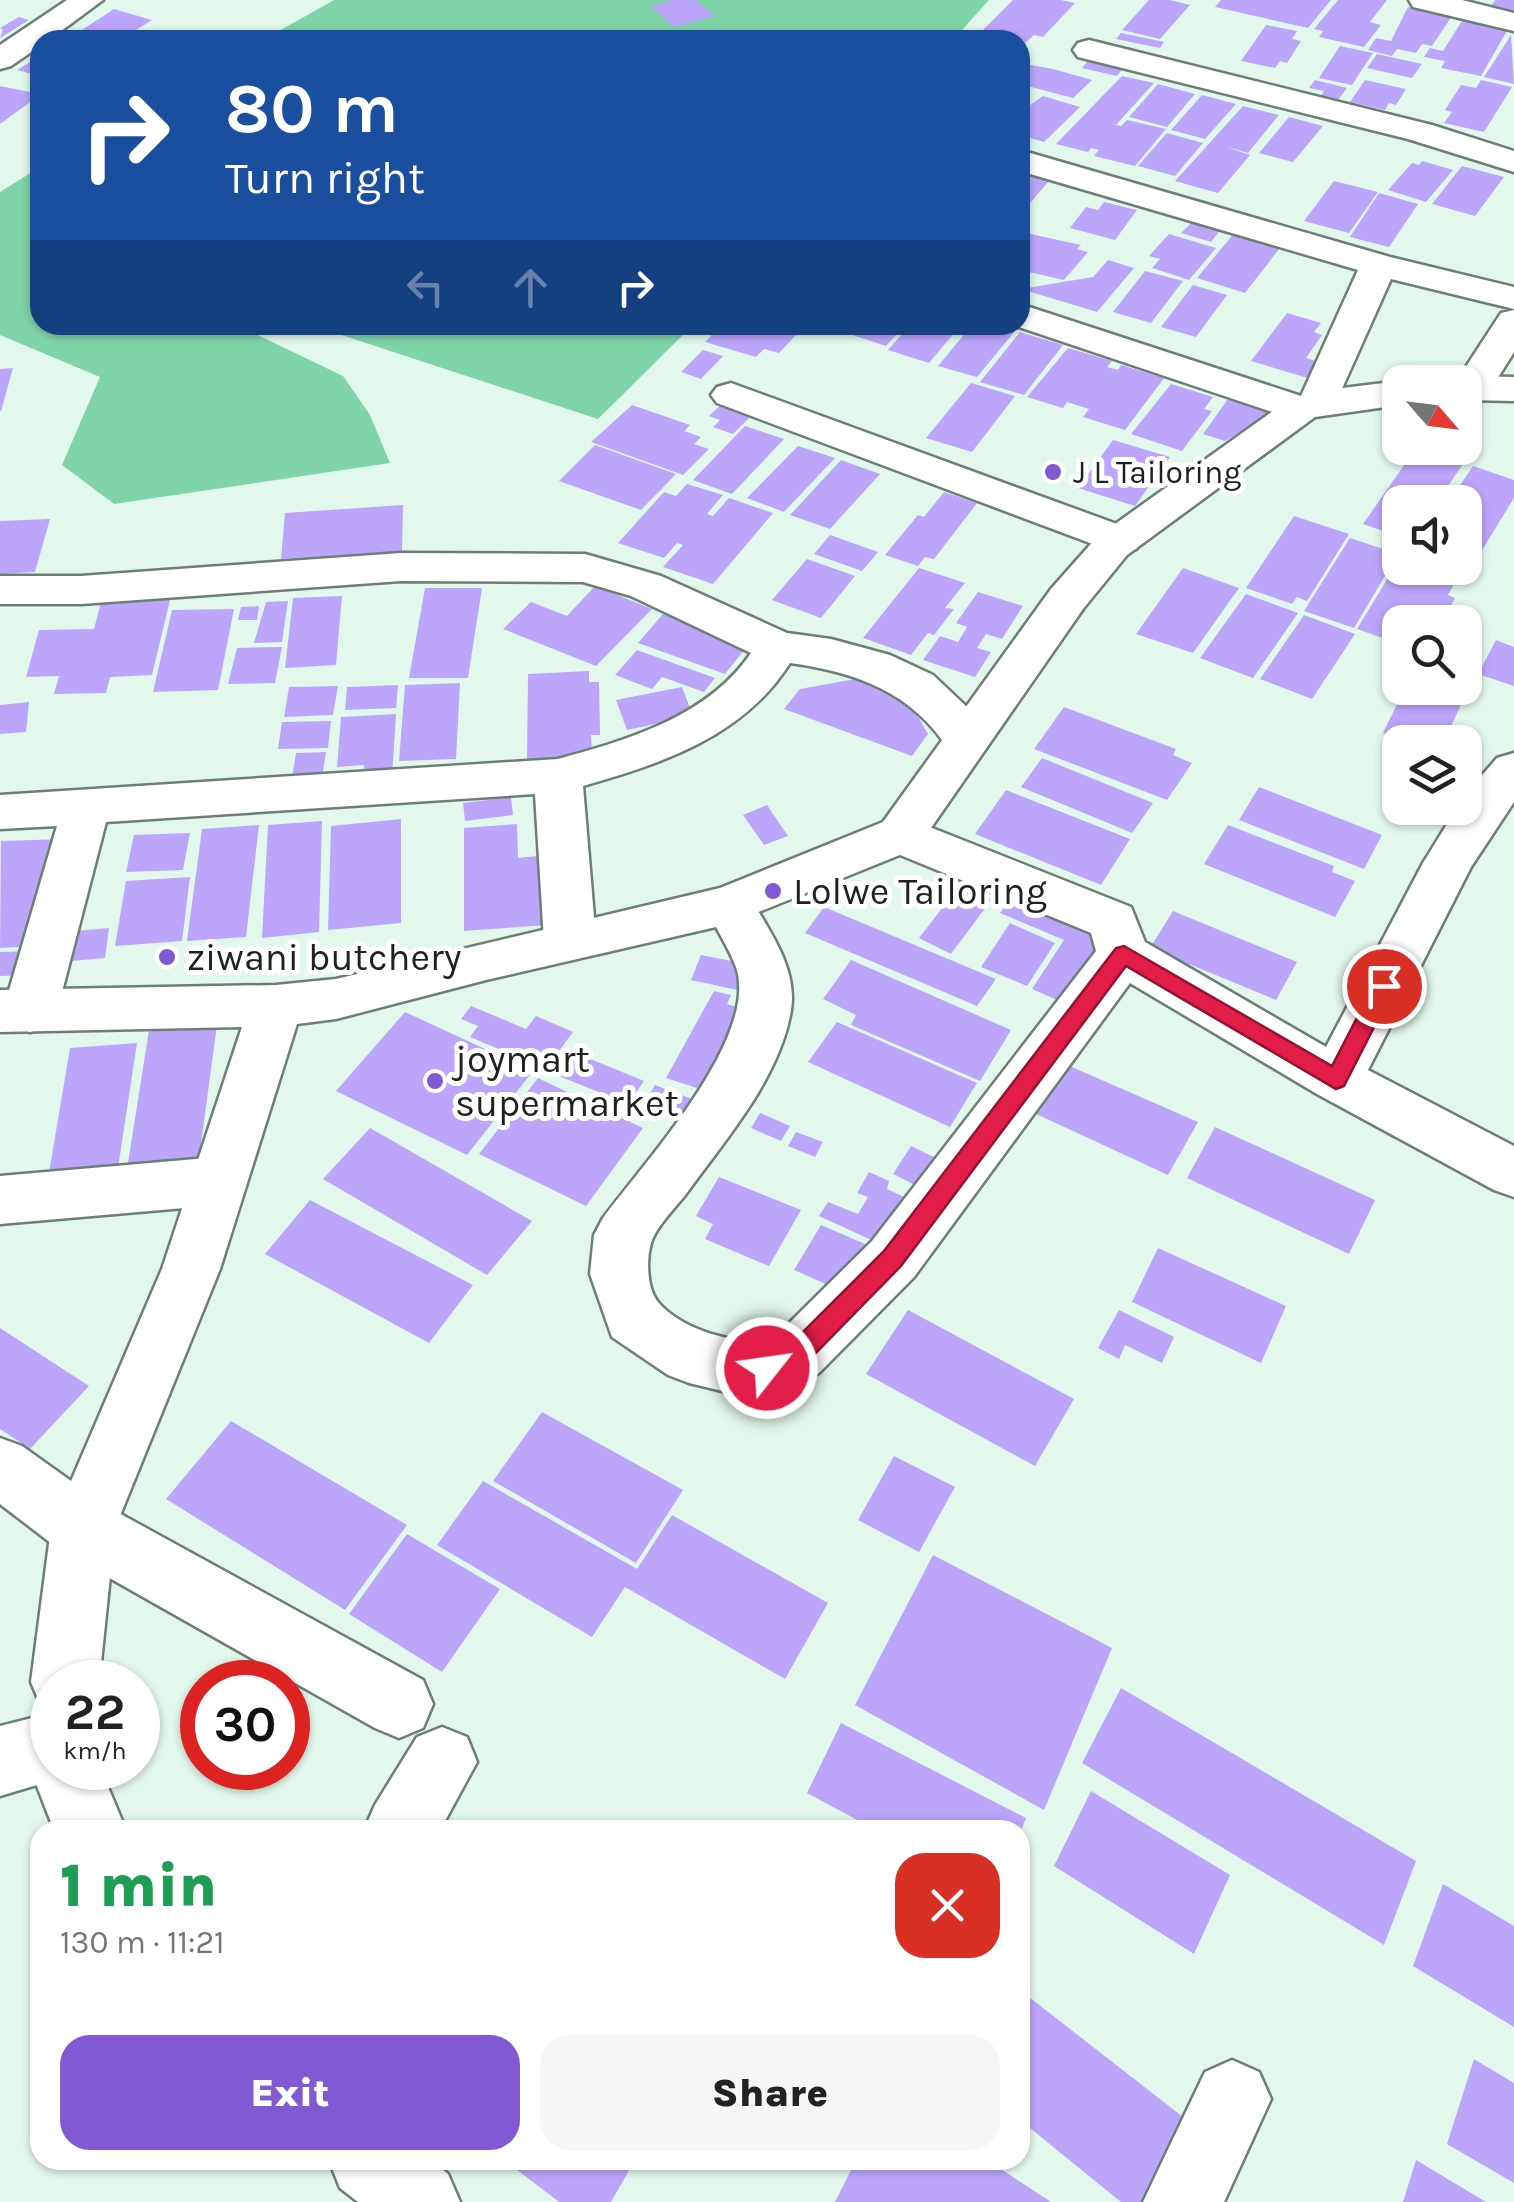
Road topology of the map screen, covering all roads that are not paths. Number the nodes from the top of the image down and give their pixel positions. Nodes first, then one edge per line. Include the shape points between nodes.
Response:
1 (88, 0) edge
2 (1424, 0) edge
3 (1514, 22) edge
4 (42, 30) edge
5 (30, 38) edge
6 (1089, 50) dead end
7 (0, 58) edge
8 (1514, 162) edge
9 (1030, 163) edge
10 (1378, 265) junction
11 (1514, 298) edge
12 (1030, 317) edge
13 (1514, 321) edge
14 (1482, 368) edge
15 (1482, 388) edge
16 (1514, 389) edge
17 (731, 395) dead end
18 (1382, 396) edge
19 (1309, 406) junction
20 (1121, 540) junction
21 (0, 590) edge
22 (778, 647) junction
23 (966, 739) junction
24 (1514, 770) edge
25 (558, 776) junction
26 (86, 808) junction
27 (0, 812) edge
28 (900, 835) junction
29 (730, 906) junction
30 (570, 941) junction
31 (1124, 954) junction
32 (276, 1006) junction
33 (15, 1011) edge
34 (1336, 1080) junction
35 (1514, 1174) edge
36 (219, 1181) junction
37 (0, 1200) edge
38 (0, 1467) edge
39 (84, 1528) junction
40 (67, 1660) edge
41 (398, 1704) dead end
42 (30, 1753) edge
43 (0, 1760) edge
44 (442, 1762) dead end
45 (74, 1790) edge
46 (86, 1820) edge
47 (406, 1820) edge
48 (1232, 2100) dead end
49 (380, 2170) edge
50 (420, 2202) edge
51 (1183, 2202) edge

1 - 4 street
2 - 3 street
5 - 7 street
6 - 8 street via 1420,132
9 - 10 street
10 - 11 street
10 - 19 street
12 - 19 street
13 - 14 street
15 - 16 street
17 - 20 street
18 - 19 street
19 - 20 street
20 - 23 street via 1067,599
21 - 22 street via 401,568 584,568 646,586
22 - 23 street via 874,666 917,686
22 - 25 street via 750,686 702,724 620,759
23 - 28 street
24 - 34 street via 1448,863
25 - 26 street
25 - 30 street
26 - 27 street
26 - 33 street
28 - 29 street
28 - 31 street via 1114,922
29 - 30 street
29 - 31 street via 764,969 765,1008 753,1050 623,1236 618,1274 633,1318 689,1356 735,1366 767,1368 798,1354 880,1272
30 - 32 street via 336,999
31 - 34 street
32 - 33 street
32 - 36 street
34 - 35 street
36 - 37 street
36 - 39 street via 191,1269
38 - 39 street
39 - 40 street
39 - 41 street
42 - 43 street
44 - 47 street
45 - 46 street
48 - 51 street
49 - 50 street

